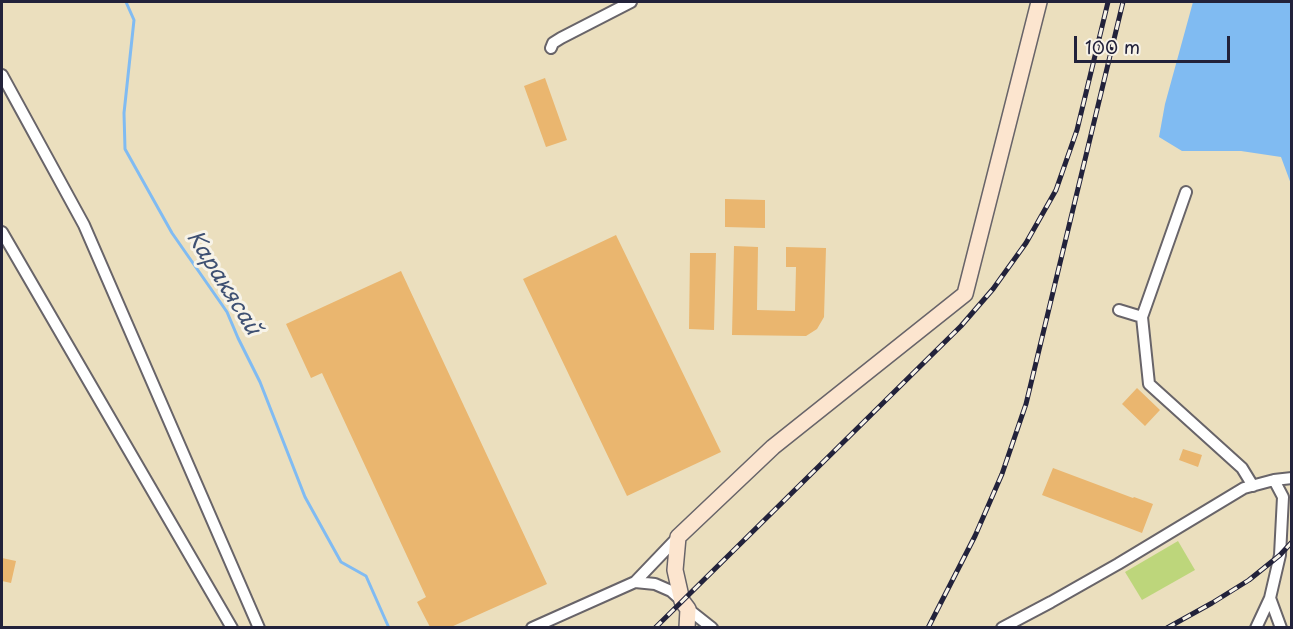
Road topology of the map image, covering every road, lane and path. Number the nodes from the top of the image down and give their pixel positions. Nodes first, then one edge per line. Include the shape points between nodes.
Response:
1 (626, 2) edge
2 (1039, 2) edge
3 (551, 48) dead end
4 (2, 75) edge
5 (1186, 192) dead end
6 (2, 232) edge
7 (1119, 310) dead end
8 (1142, 316) junction
9 (1292, 478) edge
10 (1274, 480) junction
11 (1253, 486) junction
12 (678, 537) junction
13 (635, 582) junction
14 (1270, 598) junction
15 (685, 605) junction
16 (232, 627) edge
17 (259, 627) edge
18 (532, 627) edge
19 (687, 627) edge
20 (710, 627) edge
21 (1002, 627) edge
22 (1256, 627) edge
23 (1281, 627) edge

1 - 3 street via 561,38
2 - 12 street via 965,294 772,447
4 - 17 street via 84,225
5 - 8 street
6 - 16 street
7 - 8 street
8 - 11 street via 1149,384 1242,468
9 - 10 street
10 - 11 street
10 - 14 street via 1283,497 1280,555
11 - 21 street
12 - 13 street
12 - 15 street via 675,570
13 - 15 street via 671,591
13 - 18 street
14 - 22 street
14 - 23 street
15 - 19 street
15 - 20 street

